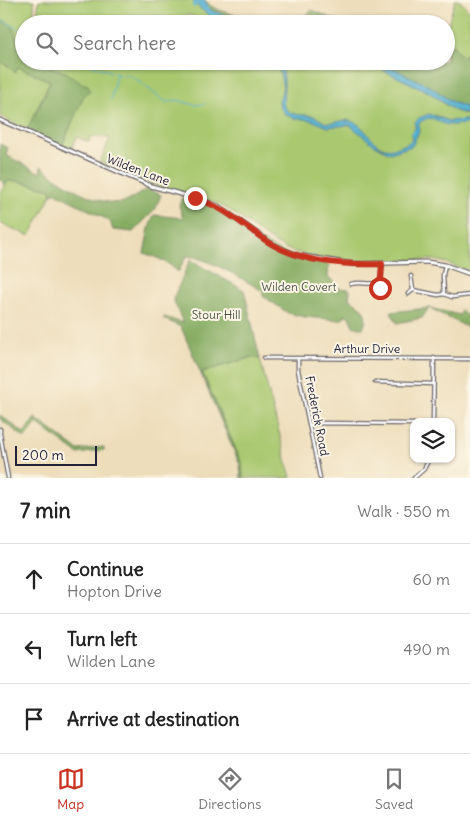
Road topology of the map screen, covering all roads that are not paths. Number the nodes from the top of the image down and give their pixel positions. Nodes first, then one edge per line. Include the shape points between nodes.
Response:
1 (0, 120) edge
2 (382, 264) junction
3 (445, 265) junction
4 (470, 274) edge
5 (412, 276) dead end
6 (378, 283) junction
7 (350, 284) dead end
8 (380, 288) dead end
9 (413, 290) junction
10 (408, 294) dead end
11 (444, 294) junction
12 (470, 296) edge
13 (264, 358) dead end
14 (298, 358) junction
15 (434, 358) junction
16 (470, 359) edge
17 (375, 382) dead end
18 (433, 384) junction
19 (433, 418) edge
20 (410, 424) edge
21 (310, 425) junction
22 (0, 432) edge
23 (427, 463) edge
24 (8, 478) edge
25 (320, 478) edge
26 (414, 478) edge

1 - 2 street, Wilden Lane via 151,186 218,206 262,238 288,252 340,263
2 - 3 street, Wilden Lane via 428,262
2 - 6 street
3 - 4 street, Wilden Lane
3 - 11 street
5 - 9 street
6 - 7 street
6 - 8 street
9 - 10 street
9 - 11 street
11 - 12 street
13 - 14 street, Arthur Drive
14 - 15 street, Arthur Drive
14 - 21 street, Frederick Road
15 - 16 street, Arthur Drive
15 - 18 street
17 - 18 street
18 - 19 street
20 - 21 street
21 - 25 street, Frederick Road
22 - 24 street
23 - 26 street

